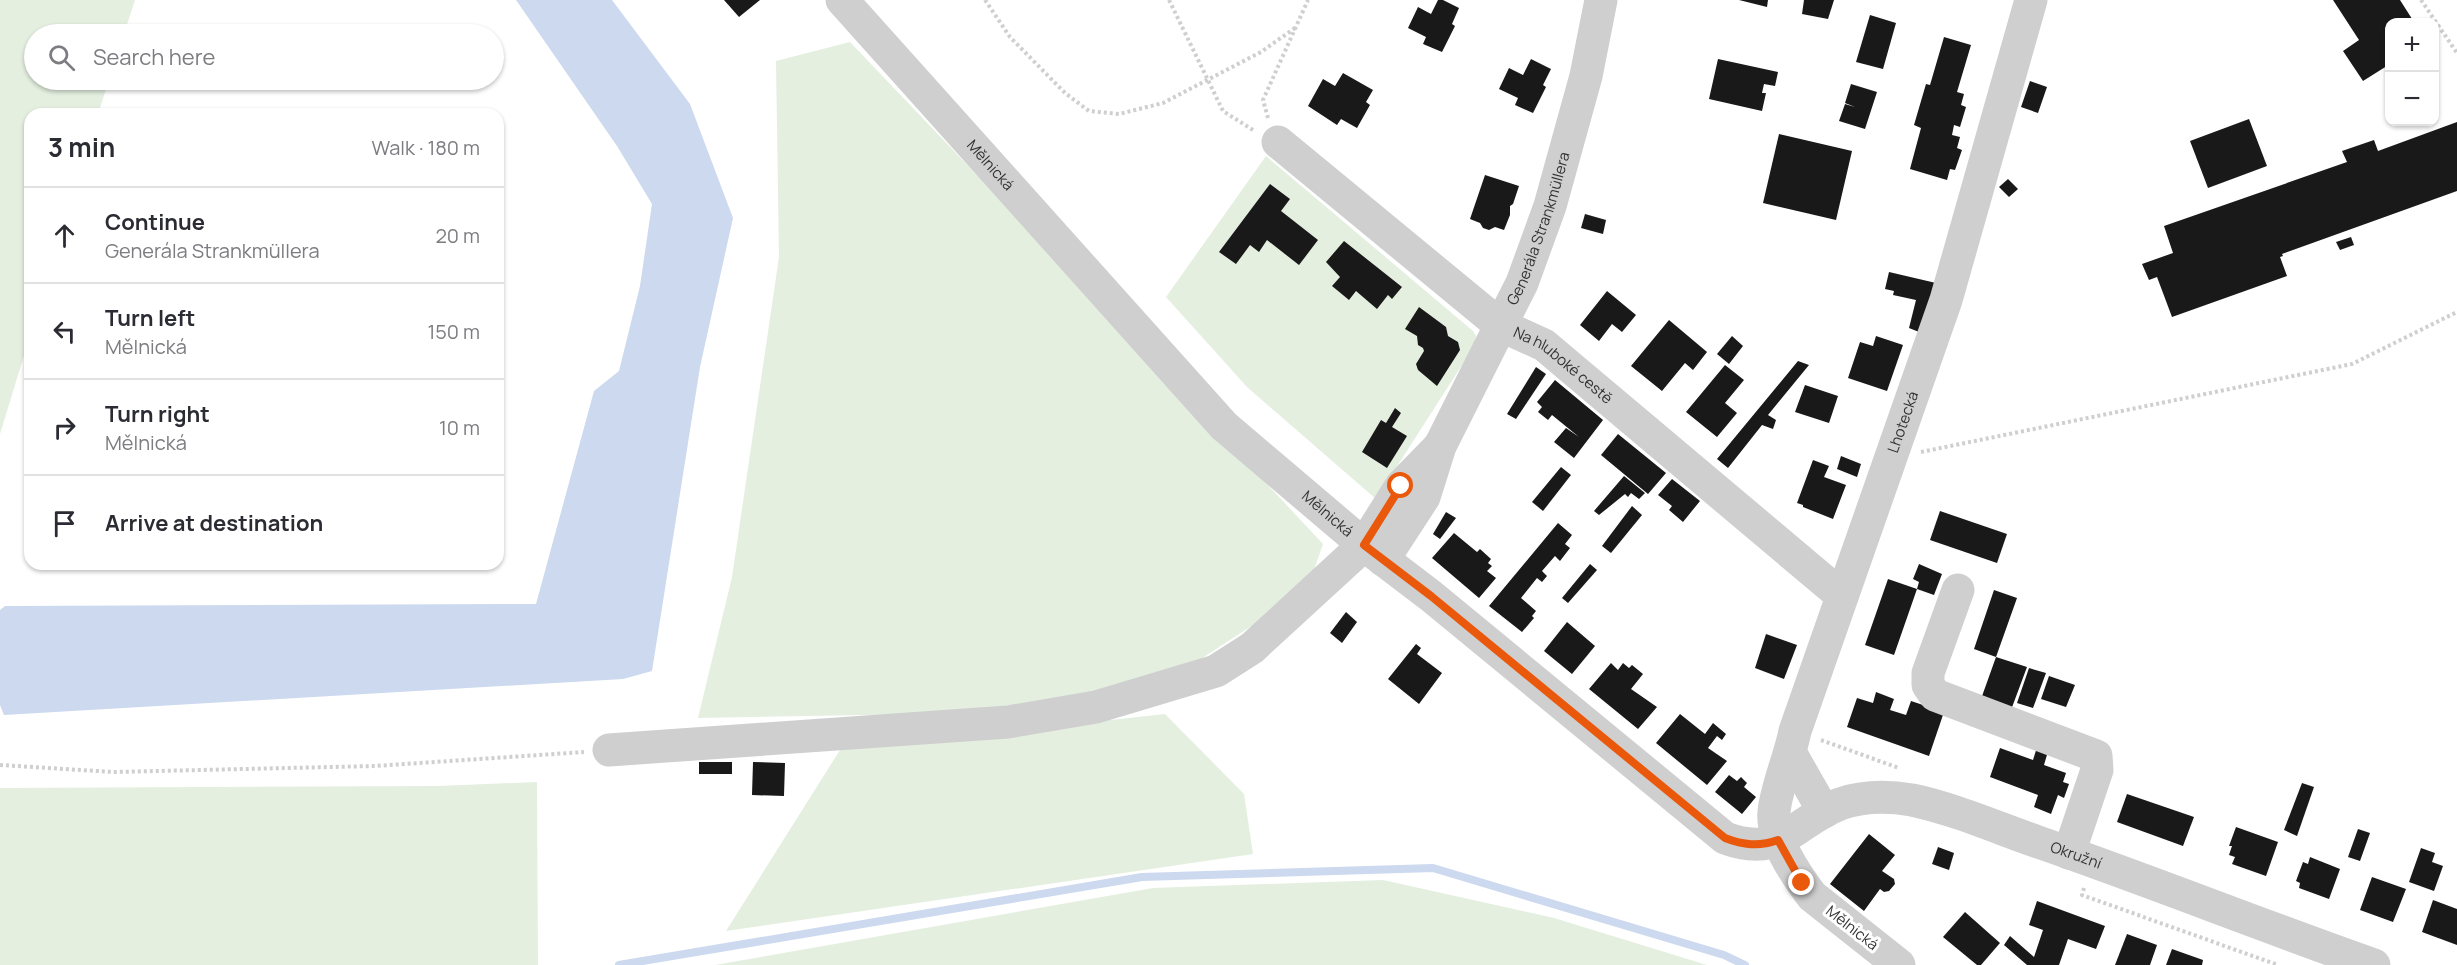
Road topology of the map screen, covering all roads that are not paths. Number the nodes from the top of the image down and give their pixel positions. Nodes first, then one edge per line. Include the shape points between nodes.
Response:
1 (842, 0) edge
2 (1601, 0) edge
3 (2031, 0) edge
4 (1278, 142) road end
5 (1500, 325) junction
6 (1373, 553) junction
7 (1958, 590) dead end
8 (1842, 596) junction
9 (609, 750) road end
10 (1791, 754) junction
11 (1824, 812) junction
12 (1778, 840) junction
13 (2069, 853) junction
14 (1899, 965) edge
15 (2374, 965) edge

1 - 6 street, Mělnická via 1224,426
2 - 5 street, Generála Strankmüllera via 1586,76 1550,206 1522,284
3 - 8 street, Lhotecká via 1946,300
4 - 5 street, Na hluboké cestě
5 - 6 street, Generála Strankmüllera via 1440,446 1401,486
5 - 8 street, Na hluboké cestě via 1544,345
6 - 9 street, Generála Strankmüllera via 1252,648 1216,671 1096,707 1008,722
6 - 12 street, Mělnická via 1431,596 1725,838 1751,845
7 - 13 street via 1928,673 1928,685 1935,695 2096,756 2097,770
8 - 10 street, Lhotecká via 1795,731
10 - 11 street
10 - 12 street, Lhotecká via 1774,810
11 - 12 street, Okružní
11 - 13 street, Okružní via 1839,804 1869,798 1912,801
12 - 14 street, Mělnická via 1812,896
13 - 15 street, Okružní

